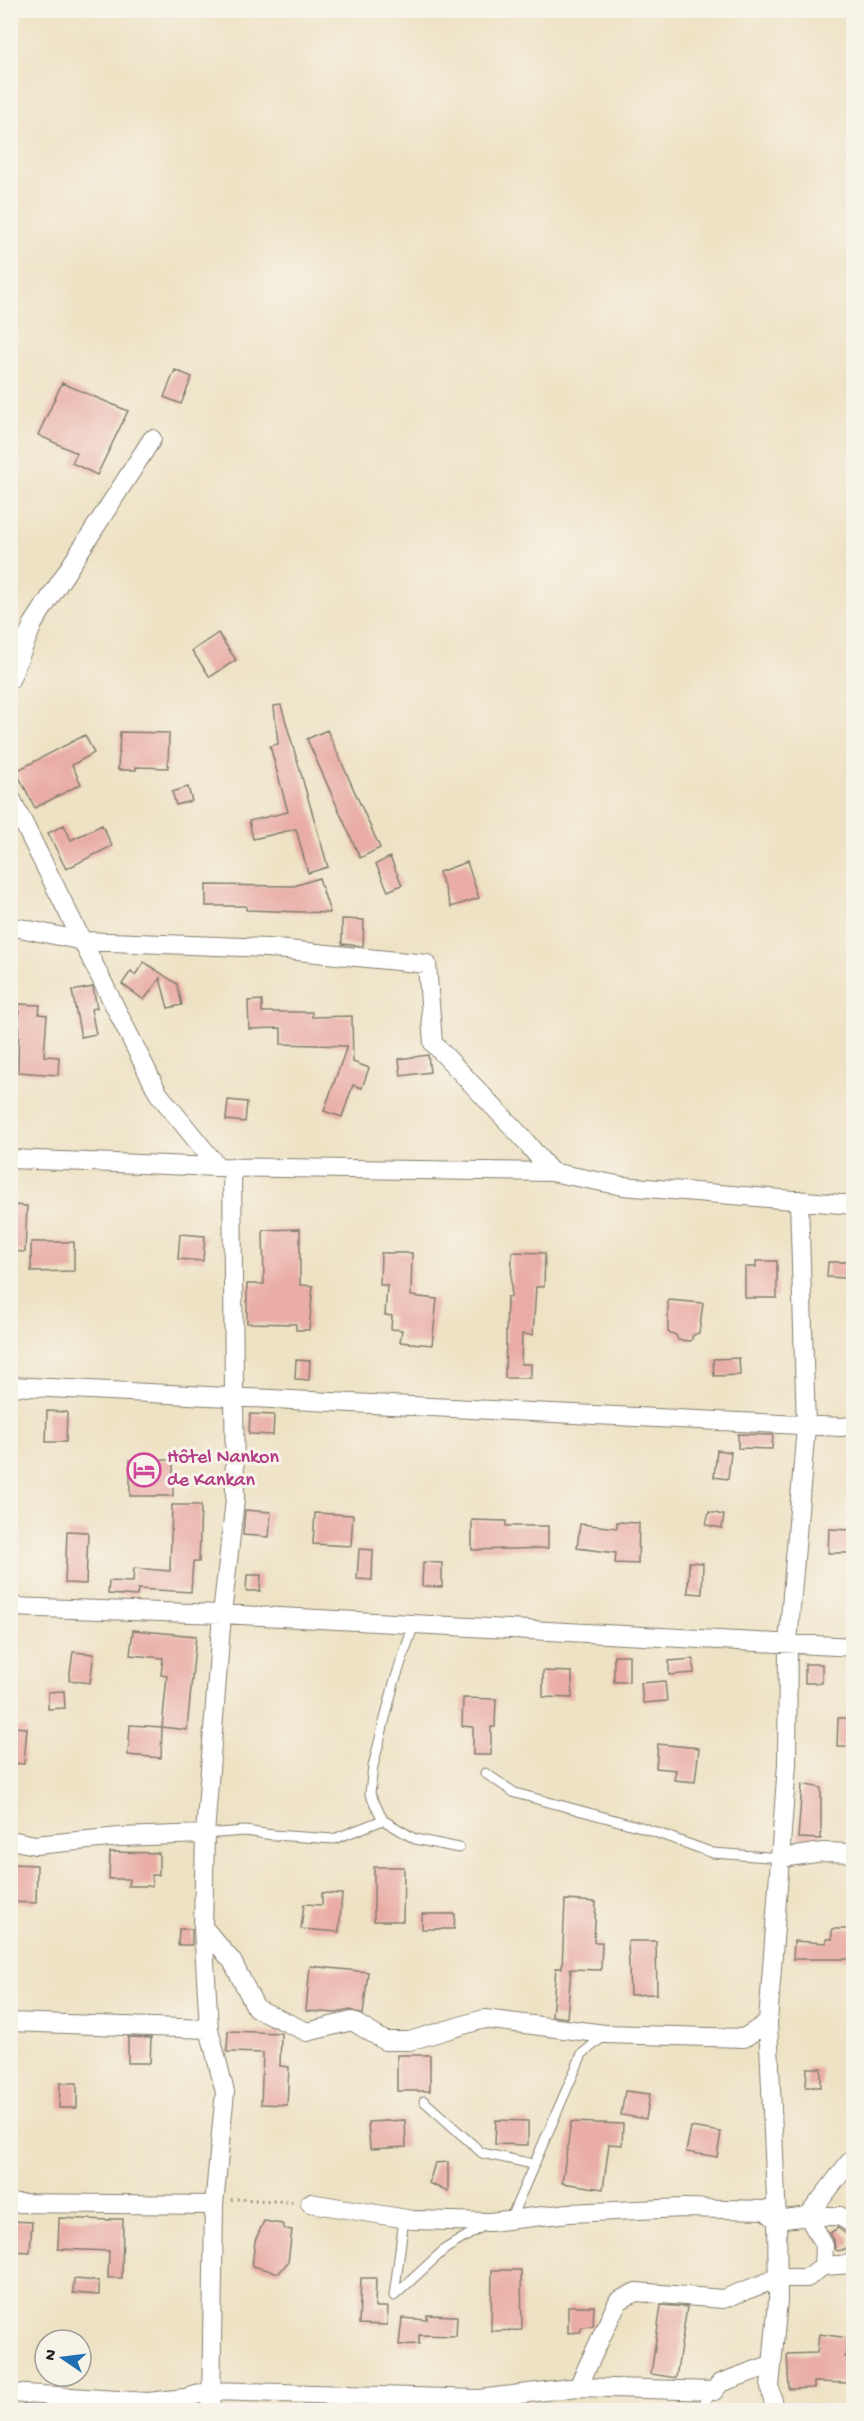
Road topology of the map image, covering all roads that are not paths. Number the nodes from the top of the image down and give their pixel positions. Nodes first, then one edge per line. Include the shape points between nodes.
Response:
1 (152, 439) dead end
2 (10, 680) edge
3 (10, 796) edge
4 (10, 926) edge
5 (83, 941) junction
6 (10, 1159) edge
7 (225, 1167) junction
8 (551, 1172) junction
9 (799, 1200) junction
10 (854, 1205) edge
11 (10, 1386) edge
12 (234, 1396) junction
13 (806, 1426) junction
14 (854, 1426) edge
15 (10, 1607) edge
16 (222, 1614) junction
17 (414, 1624) junction
18 (788, 1643) junction
19 (854, 1647) edge
20 (485, 1773) dead end
21 (383, 1820) junction
22 (205, 1834) junction
23 (10, 1840) edge
24 (459, 1848) dead end
25 (854, 1853) edge
26 (781, 1858) junction
27 (203, 1927) junction
28 (10, 2022) edge
29 (768, 2022) junction
30 (209, 2029) junction
31 (605, 2034) junction
32 (424, 2101) dead end
33 (854, 2156) edge
34 (532, 2164) junction
35 (310, 2203) road end
36 (10, 2204) edge
37 (214, 2205) junction
38 (808, 2216) junction
39 (404, 2219) junction
40 (510, 2220) junction
41 (777, 2220) junction
42 (490, 2222) junction
43 (854, 2225) edge
44 (854, 2264) edge
45 (823, 2266) junction
46 (778, 2278) junction
47 (770, 2365) junction
48 (578, 2387) junction
49 (211, 2391) junction
50 (714, 2391) junction
51 (10, 2392) edge
52 (211, 2410) edge
53 (698, 2410) edge
54 (775, 2410) edge

1 - 2 street via 33,624
3 - 5 street
4 - 5 street
5 - 7 street via 158,1094
5 - 8 street via 267,948 427,964 433,1043
6 - 7 street
7 - 8 street
7 - 12 street
8 - 9 street via 623,1186
9 - 10 street
9 - 13 street
11 - 12 street
12 - 13 street
12 - 16 street via 235,1500
13 - 14 street
13 - 18 street
15 - 16 street
16 - 17 street
16 - 22 street
17 - 18 street
17 - 21 lane via 373,1766 370,1794
18 - 19 street
18 - 26 street
20 - 26 lane via 515,1793 641,1827 712,1853
21 - 22 lane via 334,1839 244,1831
21 - 24 lane via 415,1839
22 - 23 street via 35,1845
22 - 27 street
25 - 26 street via 823,1852
26 - 29 street
27 - 30 street
27 - 31 street via 232,1961 256,2008 307,2032 352,2021 385,2041 409,2041 484,2019
28 - 30 street
29 - 31 street via 744,2038
29 - 41 street
30 - 37 street via 225,2092
31 - 34 lane via 582,2054
32 - 34 lane via 482,2153
33 - 38 street
34 - 40 lane
35 - 39 street
36 - 37 street
37 - 49 street
38 - 41 street
38 - 43 street via 840,2216
38 - 45 street via 824,2245
39 - 42 street
39 - 42 lane via 394,2296 445,2248
40 - 41 street via 684,2208 765,2210
40 - 42 street
41 - 46 street
44 - 45 street
45 - 46 street via 807,2278
46 - 47 street
46 - 48 street via 723,2299 636,2292 618,2301
47 - 50 street via 720,2383
47 - 54 street
48 - 49 street via 479,2399
48 - 50 street
49 - 51 street via 148,2402
49 - 52 street
50 - 53 lane

